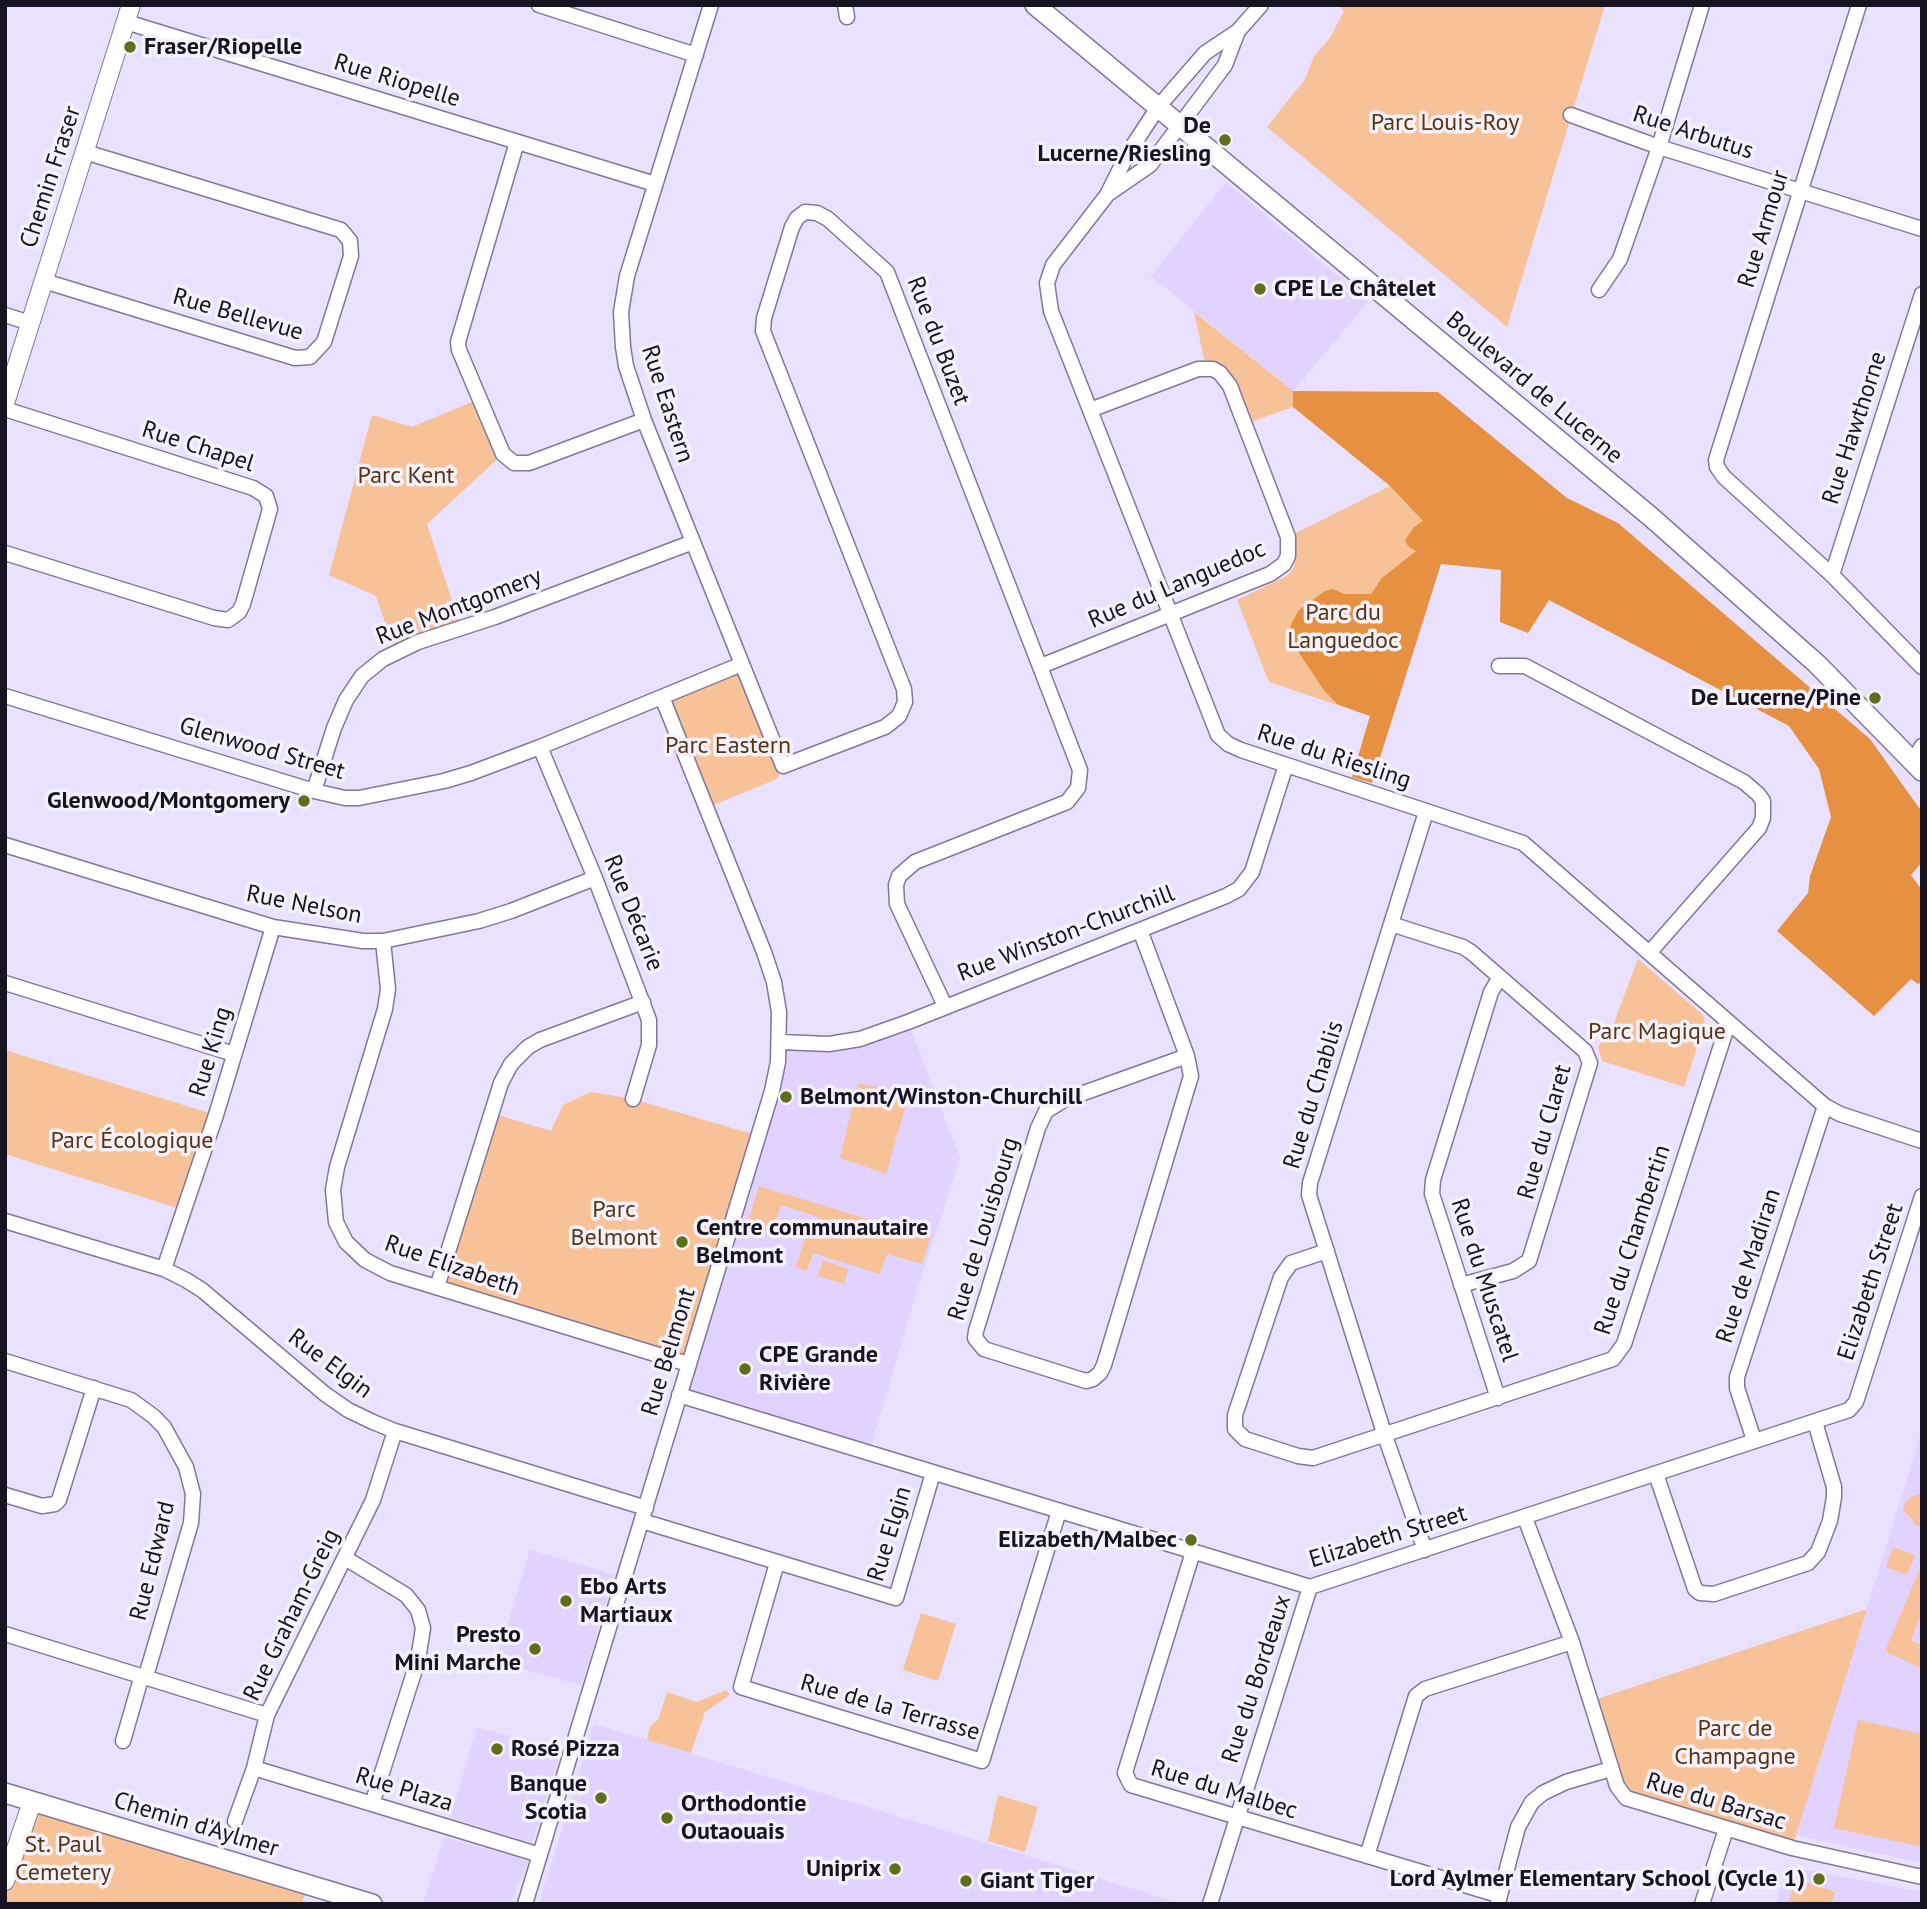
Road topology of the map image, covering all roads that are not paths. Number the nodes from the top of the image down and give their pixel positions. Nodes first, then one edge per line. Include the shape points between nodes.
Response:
1 (539, 5) edge
2 (711, 5) edge
3 (1035, 5) edge
4 (1261, 5) edge
5 (1702, 5) edge
6 (1859, 5) edge
7 (561, 8) edge
8 (129, 13) edge
9 (1238, 31) junction
10 (696, 55) junction
11 (1159, 106) junction
12 (1571, 115) dead end
13 (1179, 123) junction
14 (517, 142) junction
15 (1659, 147) junction
16 (85, 152) junction
17 (655, 184) junction
18 (1800, 191) junction
19 (1107, 195) junction
20 (1922, 229) edge
21 (44, 281) junction
22 (1599, 290) dead end
23 (1922, 294) edge
24 (5, 315) edge
25 (30, 323) junction
26 (5, 403) edge
27 (5, 410) edge
28 (1090, 410) junction
29 (644, 419) junction
30 (693, 542) junction
31 (5, 554) edge
32 (1832, 575) junction
33 (1171, 615) junction
34 (741, 664) junction
35 (1041, 666) junction
36 (1499, 666) dead end
37 (1922, 667) edge
38 (5, 696) edge
39 (662, 697) junction
40 (540, 747) junction
41 (1919, 760) edge
42 (1286, 765) junction
43 (783, 766) joint
44 (314, 791) junction
45 (1426, 812) junction
46 (5, 845) edge
47 (595, 878) junction
48 (1391, 924) junction
49 (273, 927) junction
50 (1140, 930) junction
51 (383, 940) junction
52 (1650, 952) junction
53 (1500, 977) junction
54 (5, 983) edge
55 (643, 1002) junction
56 (945, 1006) junction
57 (1728, 1024) junction
58 (780, 1042) junction
59 (234, 1054) junction
60 (1187, 1056) junction
61 (633, 1100) dead end
62 (1825, 1106) junction
63 (1922, 1141) edge
64 (1922, 1196) edge
65 (5, 1221) edge
66 (1327, 1251) junction
67 (164, 1269) junction
68 (1461, 1285) junction
69 (437, 1287) junction
70 (5, 1361) edge
71 (688, 1364) junction
72 (94, 1388) junction
73 (679, 1395) junction
74 (1498, 1398) junction
75 (1815, 1422) junction
76 (395, 1431) junction
77 (1384, 1433) junction
78 (1754, 1440) junction
79 (933, 1473) junction
80 (1656, 1474) junction
81 (5, 1495) edge
82 (1059, 1511) junction
83 (644, 1514) junction
84 (1525, 1518) junction
85 (1425, 1550) junction
86 (1193, 1552) junction
87 (345, 1558) junction
88 (777, 1563) junction
89 (1310, 1587) junction
90 (6, 1637) edge
91 (1572, 1642) junction
92 (144, 1676) junction
93 (267, 1715) junction
94 (123, 1741) dead end
95 (254, 1768) junction
96 (1611, 1769) junction
97 (5, 1793) edge
98 (32, 1801) junction
99 (372, 1804) junction
100 (1237, 1818) junction
101 (234, 1821) dead end
102 (1726, 1829) junction
103 (540, 1855) junction
104 (1367, 1856) junction
105 (1922, 1877) edge
106 (5, 1881) edge
107 (1498, 1900) edge
108 (372, 1904) edge
109 (525, 1904) edge
110 (1210, 1904) edge
111 (1702, 1904) edge

1 - 7 street
2 - 10 street, Rue Eastern
3 - 11 main road, Boulevard de Lucerne
4 - 9 street
5 - 15 street
6 - 18 street, Rue Armour
7 - 10 street
8 - 14 street, Rue Riopelle
8 - 16 street, Chemin Fraser
9 - 11 street, Rue du Riesling via 1205,53
9 - 13 street, Rue du Riesling via 1226,65
10 - 17 street, Rue Eastern
11 - 13 main road, Boulevard de Lucerne
11 - 19 street, Rue du Riesling
12 - 15 street, Rue Arbutus
13 - 19 street, Rue du Riesling via 1150,165
13 - 41 main road, Boulevard de Lucerne via 1651,517
14 - 17 street, Rue Riopelle
14 - 29 street via 458,342 503,454 514,463 529,463
15 - 18 street, Rue Arbutus
15 - 22 street via 1620,259
16 - 21 street, Chemin Fraser
16 - 21 street, Rue Bellevue via 341,230 350,241 351,256 324,342 310,358 295,358
17 - 29 street, Rue Eastern via 621,312 626,366
18 - 20 street, Rue Arbutus
18 - 32 street, Rue Armour via 1717,453 1717,467
19 - 28 street, Rue du Riesling via 1060,255 1048,283 1051,311
21 - 25 street, Chemin Fraser
23 - 32 street, Rue Hawthorne
24 - 25 street
25 - 26 street, Chemin Fraser
27 - 31 street, Rue Chapel via 253,488 265,496 270,509 243,604 228,620
28 - 33 street, Rue du Riesling
28 - 33 street, Rue du Languedoc via 1198,369 1213,369 1230,386 1288,537 1288,556 1270,574
29 - 30 street, Rue Eastern
30 - 34 street, Rue Eastern
30 - 44 street, Rue Montgomery via 418,642 383,659 362,676 345,700
32 - 37 street
33 - 35 street, Rue du Languedoc
33 - 42 street, Rue du Riesling via 1218,735 1241,751
34 - 39 street, Glenwood Street
34 - 43 street, Rue Eastern
35 - 43 street, Rue du Buzet via 887,272 828,219 805,212 792,227 764,331 904,689 905,702 899,716 885,727
35 - 56 street, Rue du Buzet via 1080,770 1074,795 1059,806 915,862 896,885 897,904
36 - 52 street via 1525,666 1744,782 1763,801 1759,828
38 - 44 street, Glenwood Street
39 - 40 street, Glenwood Street
39 - 58 street, Rue Belmont via 764,952 776,997
40 - 44 street, Glenwood Street via 444,781 373,796 345,798
40 - 47 street, Rue Décarie
42 - 45 street, Rue du Riesling
42 - 50 street, Rue Winston-Churchill via 1247,881 1226,896
45 - 48 street, Rue du Chablis
45 - 52 street, Rue du Riesling via 1523,843
46 - 49 street, Rue Nelson
47 - 51 street, Rue Nelson via 479,921
47 - 55 street, Rue Décarie
48 - 53 street, Rue du Claret via 1463,947
48 - 66 street, Rue du Chablis via 1310,1183 1309,1195
49 - 51 street, Rue Nelson
49 - 59 street, Rue King
50 - 56 street, Rue Winston-Churchill
50 - 60 street, Rue de Louisbourg
51 - 69 street, Rue Elizabeth via 388,989 385,1009 334,1178 334,1212 346,1242 365,1260
52 - 57 street, Rue du Riesling
53 - 68 street, Rue du Muscatel via 1491,992 1433,1180 1435,1207
53 - 68 street, Rue du Claret via 1584,1051 1590,1069 1529,1261 1513,1271
54 - 59 street
55 - 61 street, Rue Décarie via 650,1036
55 - 69 street via 540,1040 511,1064 500,1083
56 - 58 street, Rue Winston-Churchill via 844,1043
57 - 62 street, Rue du Riesling
57 - 74 street, Rue du Chambertin via 1620,1352 1607,1362
58 - 71 street, Rue Belmont via 772,1091
59 - 67 street, Rue King
60 - 60 street, Rue de Louisbourg via 1189,1086 1100,1373 1086,1381 984,1349 975,1338 976,1331 1046,1111 1063,1100
62 - 63 street, Rue du Riesling
62 - 78 street, Rue de Madiran via 1737,1377
64 - 75 street, Elizabeth Street via 1856,1402 1849,1410
65 - 67 street, Rue Elgin
66 - 77 street, Rue du Chablis
66 - 77 street, Rue du Chambertin via 1301,1258 1285,1269 1235,1415 1235,1429 1245,1439 1306,1458
67 - 76 street, Rue Elgin via 202,1290 348,1410
68 - 74 street, Rue du Muscatel
69 - 71 street, Rue Elizabeth
70 - 72 street, Rue Edward
71 - 73 street, Rue Belmont
72 - 81 street via 59,1500 42,1506
72 - 92 street, Rue Edward via 131,1400 164,1427 180,1452 194,1494 191,1523
73 - 79 street, Elizabeth Street
73 - 83 street, Rue Belmont
74 - 77 street, Rue du Chambertin
75 - 78 street, Elizabeth Street
75 - 80 street via 1834,1487 1830,1521 1818,1552 1808,1563 1714,1594 1695,1589
76 - 83 street, Rue Elgin
76 - 87 street, Rue Graham-Greig via 373,1500
77 - 85 street, Rue du Chablis
78 - 80 street, Elizabeth Street
79 - 82 street, Elizabeth Street
79 - 88 street, Rue Elgin via 896,1598
80 - 84 street, Elizabeth Street
82 - 86 street, Elizabeth Street
82 - 88 street, Rue de la Terrasse via 982,1761 741,1687
83 - 88 street, Rue Elgin
83 - 103 street, Rue Belmont
84 - 85 street, Elizabeth Street
84 - 91 street, Rue du Barsac
85 - 89 street, Elizabeth Street
86 - 89 street, Elizabeth Street
86 - 100 street, Rue du Malbec via 1125,1773 1138,1788
87 - 93 street, Rue Graham-Greig
87 - 99 street via 406,1595 418,1610 423,1628 421,1650
89 - 100 street, Rue du Bordeaux
90 - 92 street
91 - 96 street, Rue du Barsac
91 - 104 street via 1425,1689 1416,1696
92 - 93 street
92 - 94 street, Rue Edward
93 - 95 street, Rue Graham-Greig
95 - 99 street, Rue Plaza
95 - 101 street, Rue Graham-Greig
96 - 102 street, Rue du Barsac via 1626,1798
96 - 107 street via 1566,1782 1532,1802 1518,1827
97 - 98 main road, Chemin d'Aylmer
98 - 106 street
98 - 108 main road, Chemin d'Aylmer
99 - 103 street, Rue Plaza
100 - 104 street, Rue du Malbec
100 - 110 street, Rue du Bordeaux
102 - 105 street, Rue du Barsac
102 - 111 street
103 - 109 street, Rue Belmont
104 - 107 street, Rue du Malbec

